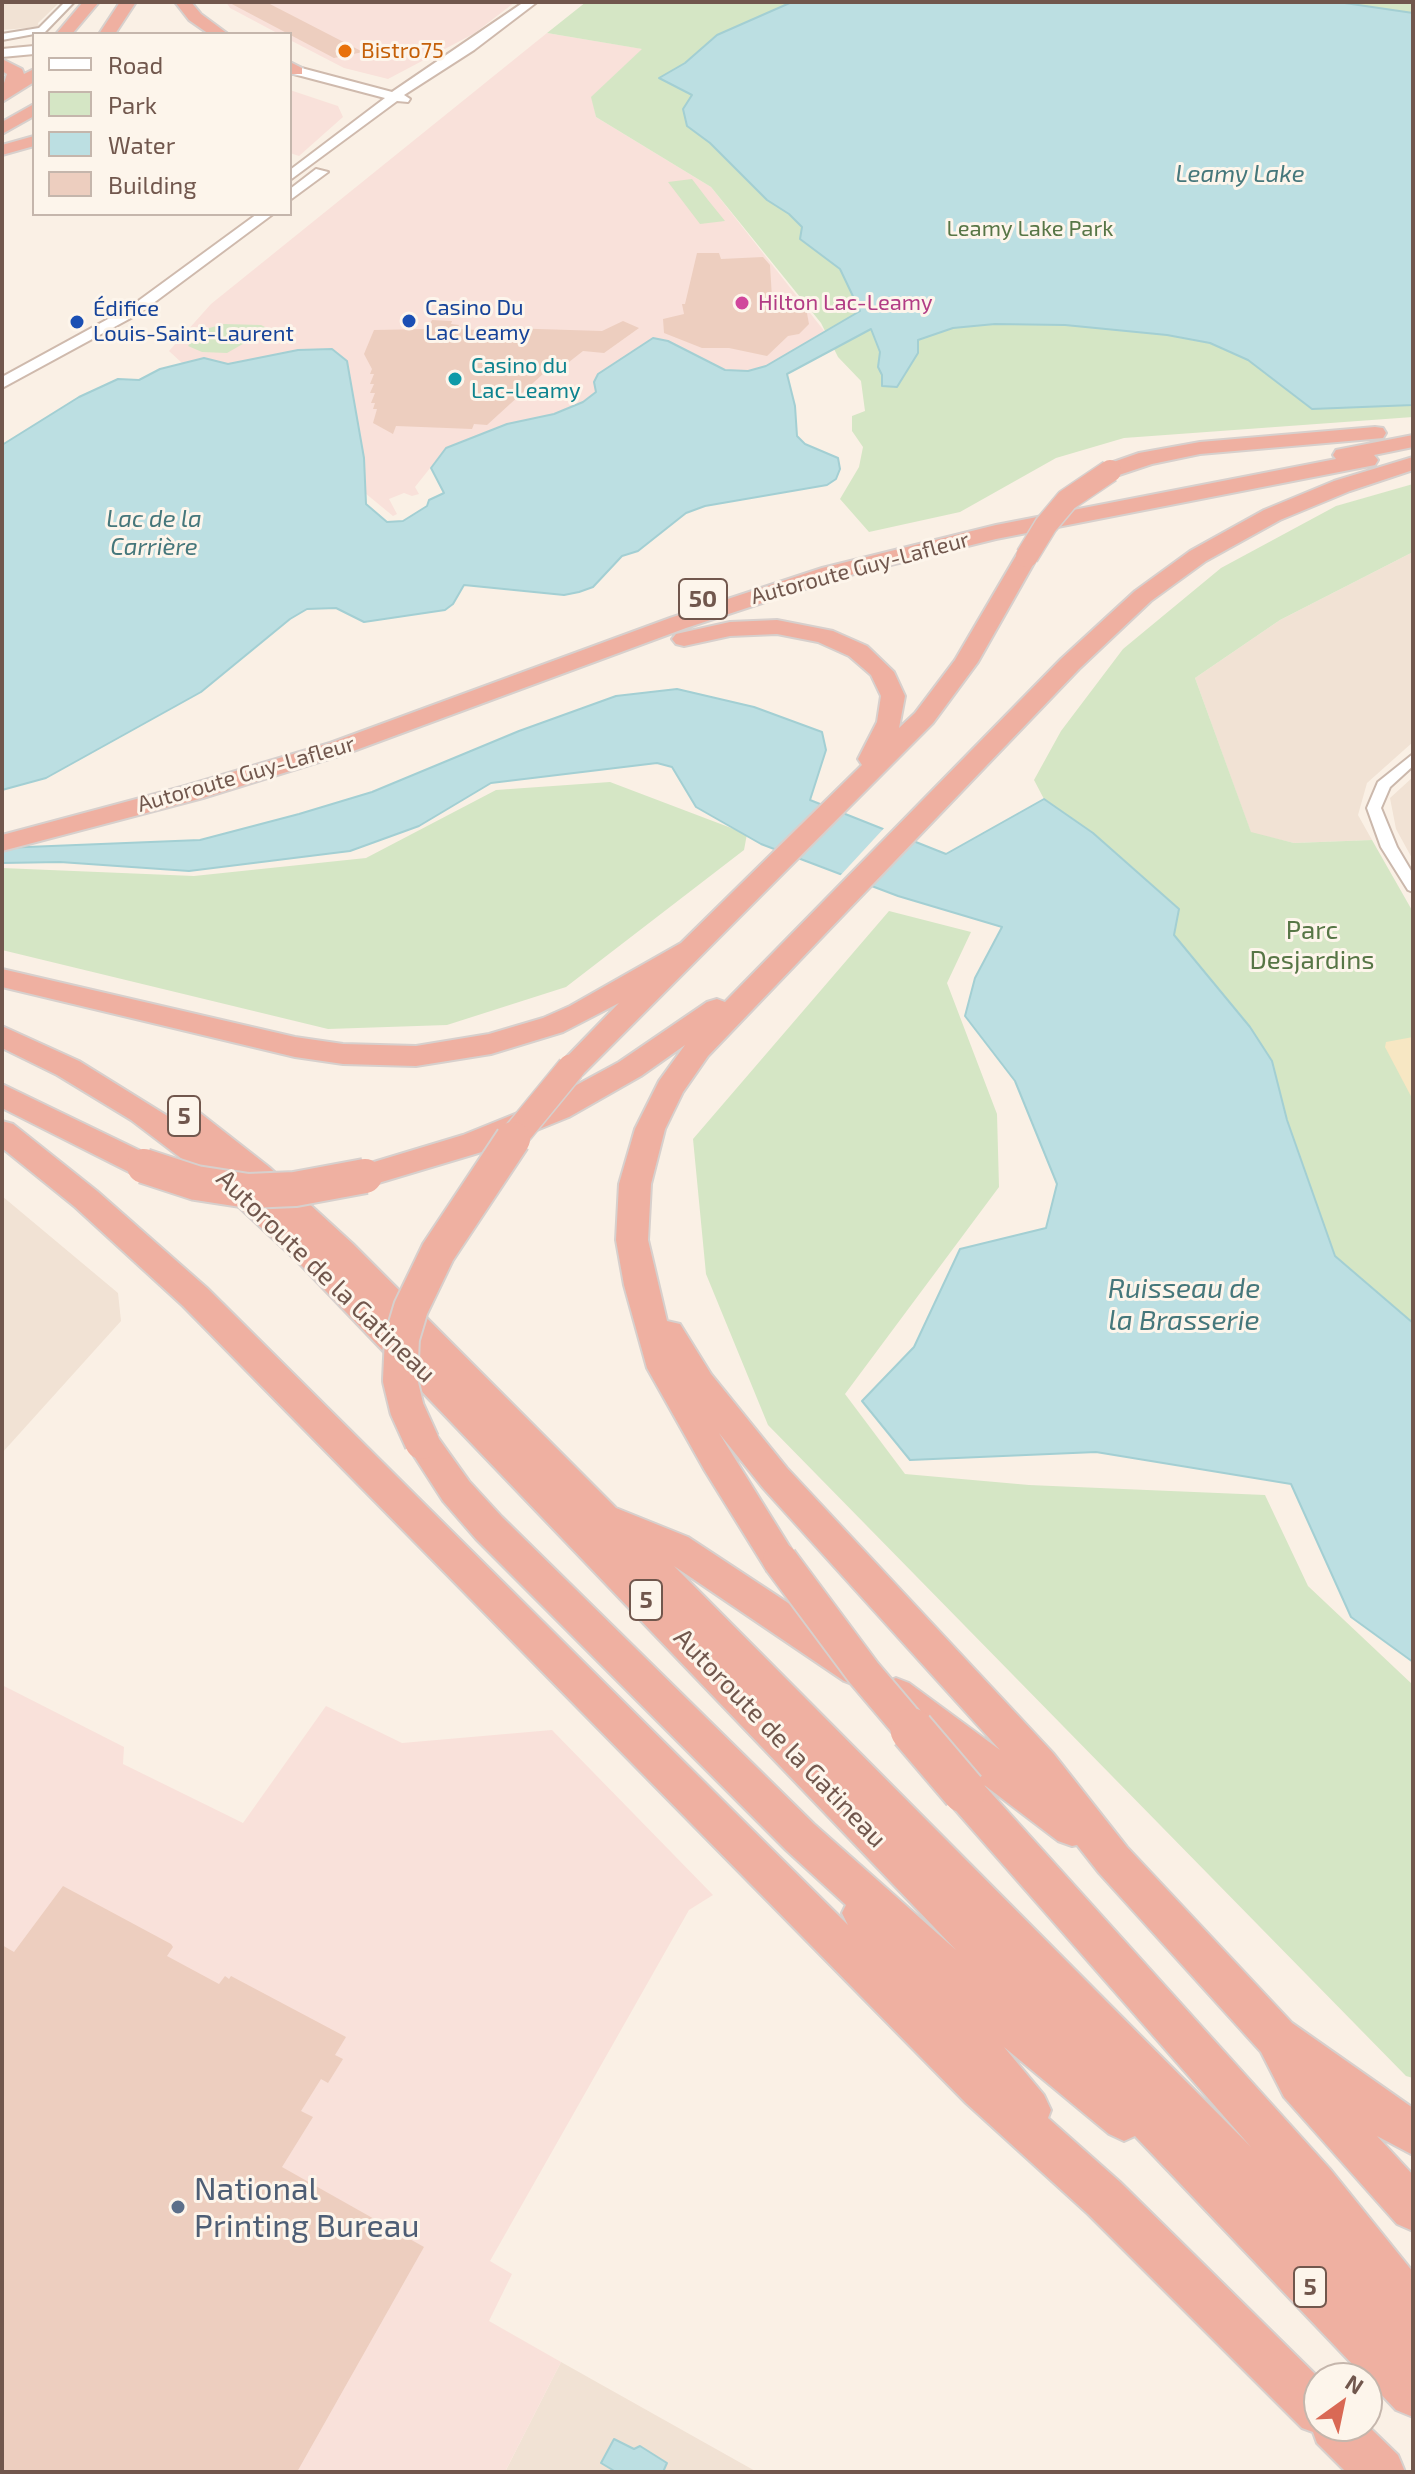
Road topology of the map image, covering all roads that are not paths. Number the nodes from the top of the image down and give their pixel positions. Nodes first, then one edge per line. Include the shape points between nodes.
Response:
1 (70, 2) edge
2 (91, 2) edge
3 (128, 2) edge
4 (141, 2) edge
5 (183, 2) edge
6 (531, 2) edge
7 (32, 32) edge
8 (34, 32) edge
9 (66, 32) edge
10 (108, 32) edge
11 (122, 32) edge
12 (217, 32) edge
13 (3, 39) edge
14 (470, 47) junction
15 (32, 50) edge
16 (2, 53) edge
17 (32, 57) edge
18 (2, 62) edge
19 (292, 72) edge
20 (424, 74) junction
21 (32, 75) edge
22 (432, 86) dead end
23 (370, 90) junction
24 (7, 94) edge
25 (394, 96) junction
26 (32, 100) edge
27 (381, 106) junction
28 (32, 110) edge
29 (2, 119) edge
30 (2, 129) edge
31 (32, 142) edge
32 (2, 150) edge
33 (337, 159) dead end
34 (292, 174) edge
35 (292, 194) edge
36 (238, 216) edge
37 (263, 216) edge
38 (2, 370) edge
39 (2, 383) edge
40 (1413, 430) edge
41 (1413, 441) edge
42 (1413, 453) edge
43 (1413, 463) edge
44 (433, 716) junction
45 (1413, 758) edge
46 (855, 789) junction
47 (12, 832) edge
48 (1413, 887) edge
49 (691, 949) junction
50 (2, 978) edge
51 (761, 981) junction
52 (2, 1014) edge
53 (2, 1036) edge
54 (2, 1095) edge
55 (2, 1132) edge
56 (640, 1285) junction
57 (601, 1517) junction
58 (800, 1837) junction
59 (1113, 1860) junction
60 (1277, 2038) junction
61 (1413, 2133) edge
62 (1104, 2198) junction
63 (1413, 2208) edge
64 (1246, 2220) junction
65 (1413, 2309) edge
66 (1413, 2343) edge
67 (1413, 2393) edge
68 (1303, 2395) edge
69 (1350, 2442) edge
70 (1381, 2472) edge

1 - 8 street via 43,30
2 - 9 highway
3 - 10 highway
4 - 11 highway
5 - 12 highway
6 - 14 main road
7 - 13 street
14 - 20 main road
14 - 22 main road via 468,59
15 - 16 main road
17 - 18 main road
18 - 24 highway via 16,72
19 - 23 main road
19 - 27 main road
20 - 23 main road
20 - 25 main road
21 - 24 highway
23 - 25 main road
25 - 27 main road
25 - 27 main road via 415,99 396,114
26 - 29 highway
27 - 34 main road via 362,113
28 - 30 highway
31 - 32 highway
33 - 35 main road
36 - 38 main road via 125,301
37 - 39 main road via 143,305
40 - 46 highway, bridge via 1200,448 1110,471 1067,500 946,690
41 - 47 highway, Autoroute Guy-Lafleur / 50 via 993,521 839,557 682,606 316,740
42 - 44 highway, Autoroute Guy-Lafleur / 50 via 1010,529 860,565 687,619
43 - 51 highway via 1283,509 1182,567 1094,640
44 - 46 highway via 697,636 747,627 793,629 858,651 890,686 892,717
44 - 47 highway, Autoroute Guy-Lafleur / 50 via 253,775
45 - 48 street via 1383,785 1374,808
46 - 49 highway
49 - 50 highway via 553,1025 491,1044 416,1056 295,1047
49 - 58 highway, bridge via 571,1068 473,1195 411,1308 402,1338 400,1380 422,1442 456,1491
51 - 54 highway, bridge via 637,1064 558,1109 474,1143 365,1176 295,1189 248,1191 196,1183 144,1166
51 - 56 highway via 688,1061 650,1129 632,1211
52 - 57 highway, Autoroute de la Gatineau / 5 via 138,1084 220,1143 342,1253
53 - 64 highway, Autoroute de la Gatineau / 5 via 142,1112 222,1173 310,1254
55 - 62 highway via 195,1297 981,2088
56 - 59 highway via 684,1360 737,1432 1039,1766
56 - 65 highway, bridge via 664,1368 717,1461 780,1560 864,1673 1314,2185
57 - 59 highway via 675,1548 854,1667 953,1735
57 - 66 highway, Autoroute de la Gatineau / 5
58 - 62 highway
58 - 64 highway via 998,2015
59 - 60 highway
60 - 61 highway
60 - 63 highway via 1299,2082
62 - 68 highway
64 - 67 highway, Autoroute de la Gatineau / 5
69 - 70 highway

